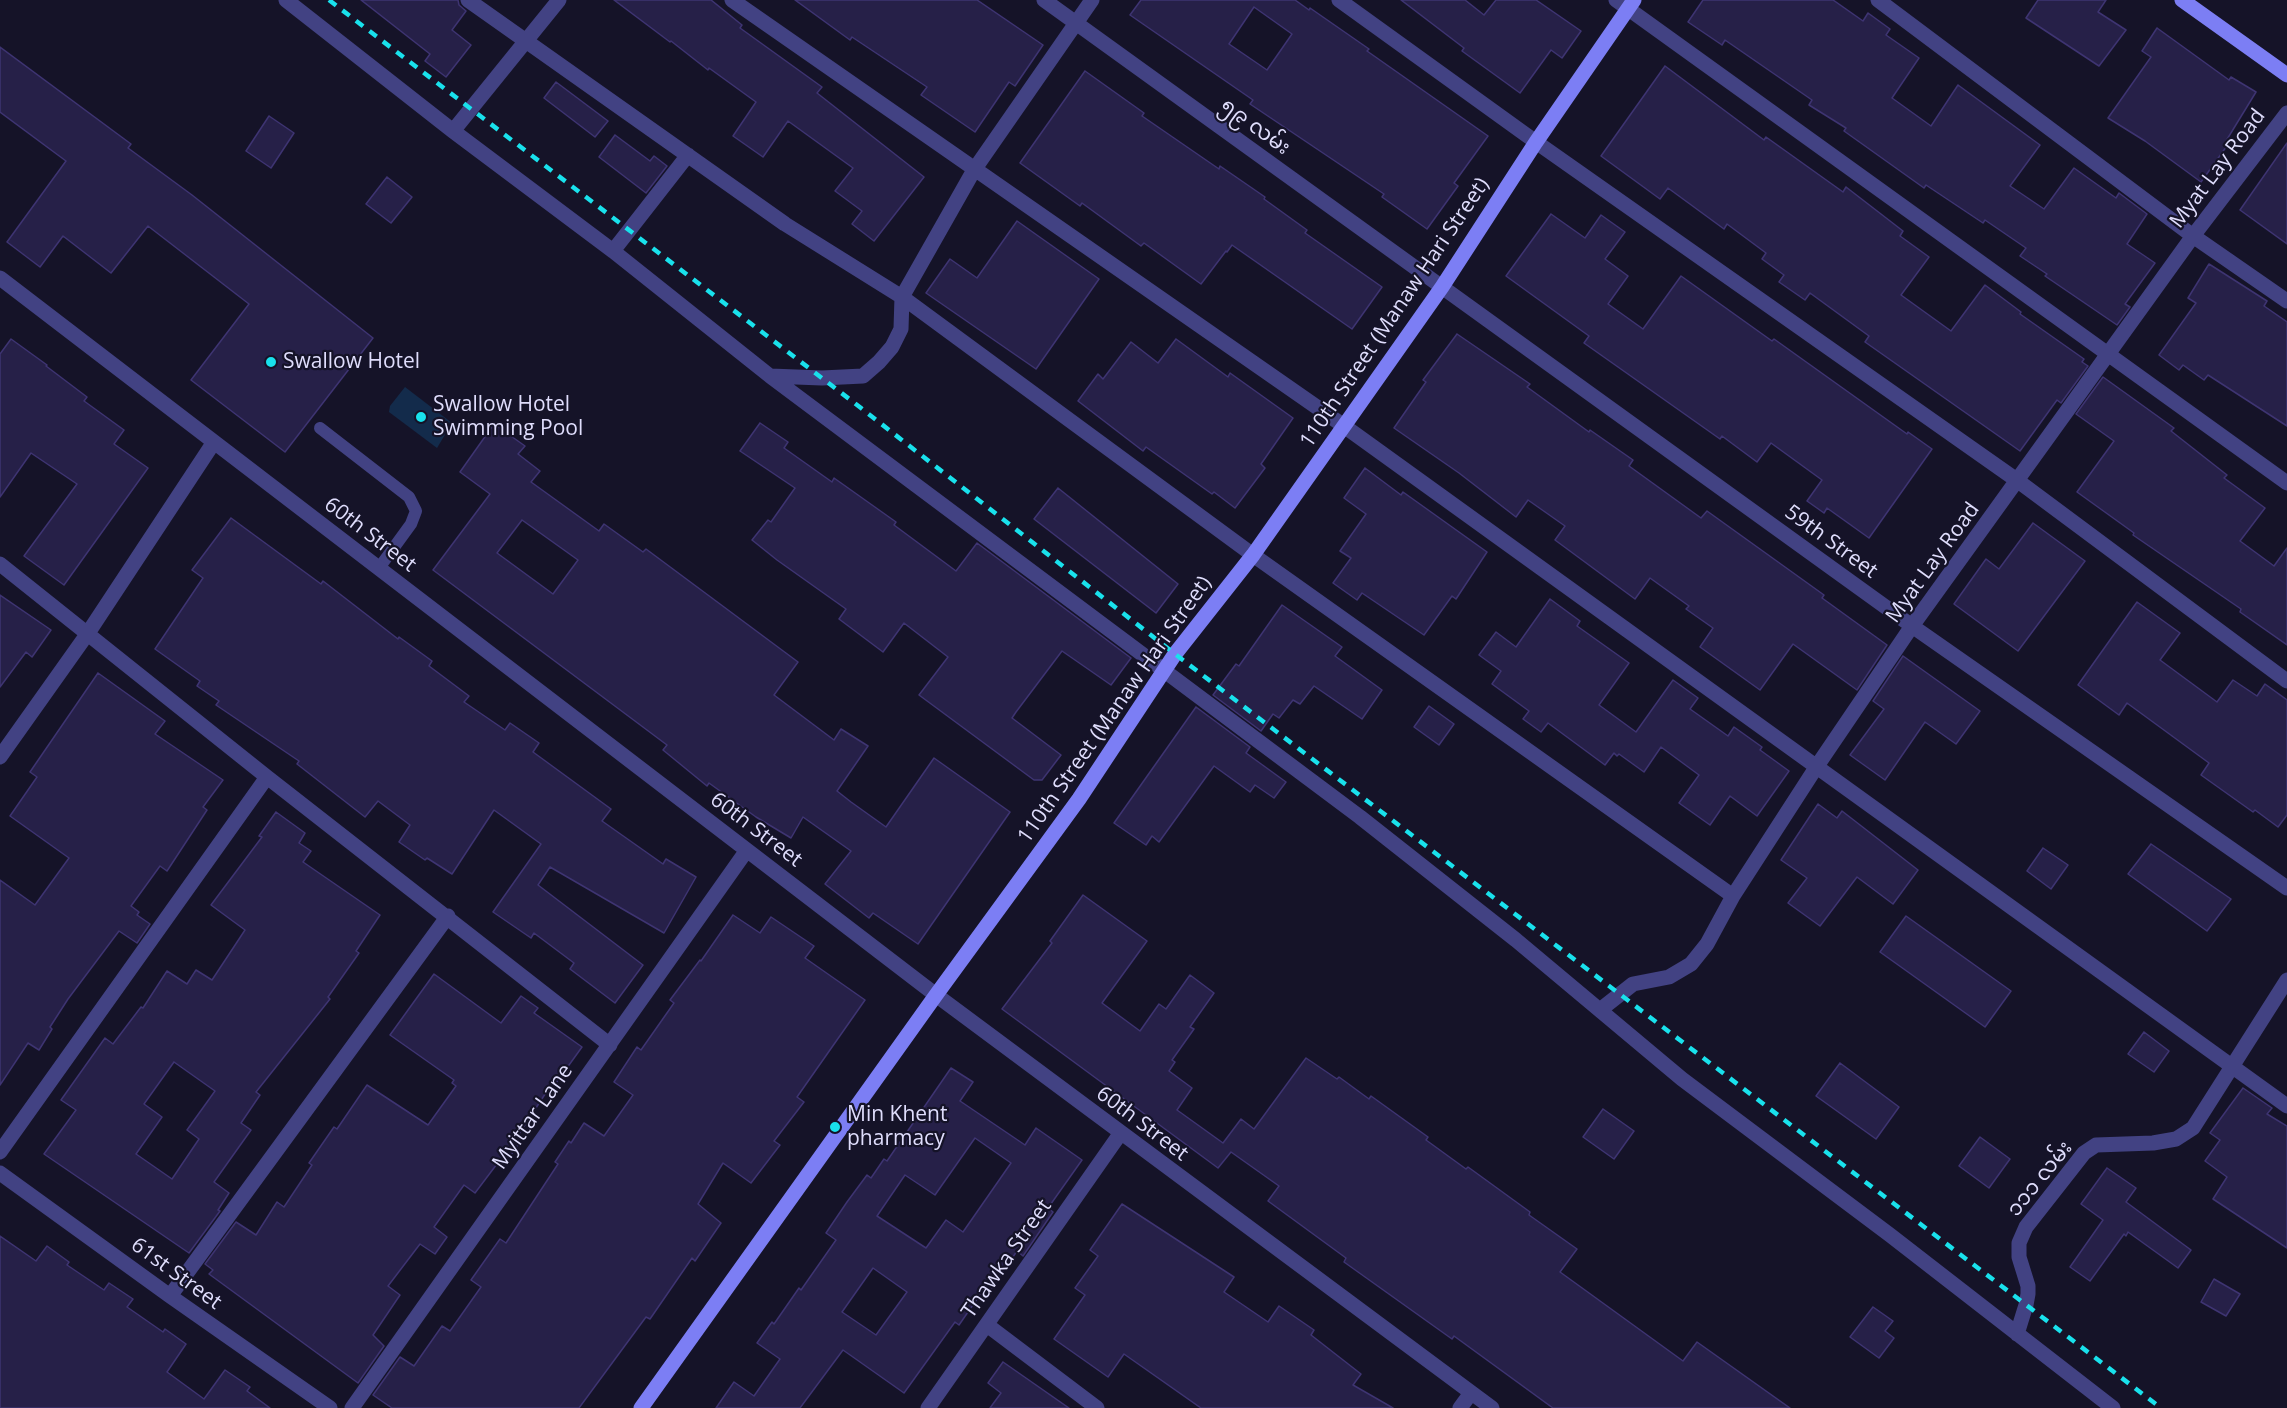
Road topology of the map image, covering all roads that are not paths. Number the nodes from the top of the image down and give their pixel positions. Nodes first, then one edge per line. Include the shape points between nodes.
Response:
1 (286, 0) edge
2 (468, 0) edge
3 (559, 0) edge
4 (732, 0) edge
5 (1044, 0) edge
6 (1092, 0) edge
7 (1339, 0) edge
8 (1878, 0) edge
9 (2182, 0) edge
10 (1626, 3) edge
11 (1076, 24) junction
12 (527, 41) junction
13 (2287, 75) edge
14 (2287, 113) edge
15 (453, 131) junction
16 (1536, 142) junction
17 (688, 155) junction
18 (974, 170) junction
19 (2193, 236) junction
20 (613, 251) junction
21 (0, 278) edge
22 (1442, 287) junction
23 (902, 297) junction
24 (2287, 301) edge
25 (2108, 354) junction
26 (770, 376) junction
27 (1344, 426) junction
28 (320, 428) dead end
29 (214, 442) junction
30 (2018, 481) junction
31 (2287, 483) edge
32 (1253, 555) junction
33 (0, 564) edge
34 (379, 568) junction
35 (1912, 626) junction
36 (88, 633) junction
37 (1164, 672) junction
38 (2287, 681) edge
39 (0, 757) edge
40 (1816, 766) junction
41 (267, 777) junction
42 (747, 850) junction
43 (2287, 888) edge
44 (1733, 896) junction
45 (448, 916) junction
46 (2287, 980) edge
47 (936, 995) junction
48 (1600, 1010) junction
49 (610, 1045) junction
50 (2233, 1065) junction
51 (2287, 1106) edge
52 (1120, 1134) junction
53 (0, 1152) edge
54 (0, 1173) edge
55 (170, 1296) junction
56 (987, 1325) junction
57 (2017, 1334) junction
58 (1471, 1393) junction
59 (330, 1408) edge
60 (352, 1408) edge
61 (641, 1408) edge
62 (928, 1408) edge
63 (1097, 1408) edge
64 (1460, 1408) edge
65 (1492, 1408) edge
66 (2113, 1408) edge

1 - 15 street
2 - 12 street
3 - 12 street
4 - 18 street
5 - 11 street, ၅၉ လမ်း
6 - 11 street
7 - 16 street
8 - 19 street
9 - 13 main road
10 - 16 main road, 110th Street (Manaw Hari Street)
10 - 25 street
11 - 18 street
11 - 22 street, ၅၉ လမ်း
12 - 15 street
12 - 17 street
14 - 19 street, Myat Lay Road
15 - 20 street
16 - 22 main road, 110th Street (Manaw Hari Street)
16 - 30 street
17 - 20 street
17 - 23 street via 784,224
18 - 23 street
18 - 27 street
19 - 24 street
19 - 25 street, Myat Lay Road
20 - 26 street
21 - 29 street, 60th Street
22 - 27 main road, 110th Street (Manaw Hari Street)
22 - 35 street, 59th Street
23 - 26 street via 901,329 892,347 863,376
23 - 32 street
25 - 30 street, Myat Lay Road
25 - 31 street
26 - 37 street
27 - 32 main road, 110th Street (Manaw Hari Street)
27 - 40 street
28 - 34 lane via 409,497 416,511
29 - 34 street, 60th Street
29 - 36 street
30 - 35 street, Myat Lay Road
30 - 38 street
32 - 37 main road, 110th Street (Manaw Hari Street)
32 - 44 street
33 - 36 street
34 - 42 street, 60th Street
35 - 40 street, Myat Lay Road
35 - 43 street, 59th Street
36 - 39 street
36 - 41 street
37 - 47 main road, 110th Street (Manaw Hari Street) via 1079,799
37 - 48 street via 1360,817
40 - 44 street, Myat Lay Road
40 - 50 street
41 - 45 street
41 - 53 street
42 - 47 street, 60th Street
42 - 49 street, Myittar Lane
44 - 48 street, Myat Lay Road via 1707,944 1691,964 1669,977 1633,984
45 - 49 street
45 - 55 street
46 - 50 street, ၁၁၁ လမ်း
47 - 52 street, 60th Street
47 - 61 main road, 110th Street (Manaw Hari Street)
48 - 57 street via 1682,1078
49 - 60 street, Myittar Lane
50 - 51 street
50 - 57 street, ၁၁၁ လမ်း via 2193,1128 2176,1139 2096,1145 2084,1153 2026,1227 2019,1243 2028,1294
52 - 56 street, Thawka Street
52 - 58 street, 60th Street
54 - 55 street, 61st Street
55 - 59 street, 61st Street
56 - 62 street, Thawka Street
56 - 63 street
57 - 66 street
58 - 64 street
58 - 65 street, 60th Street

